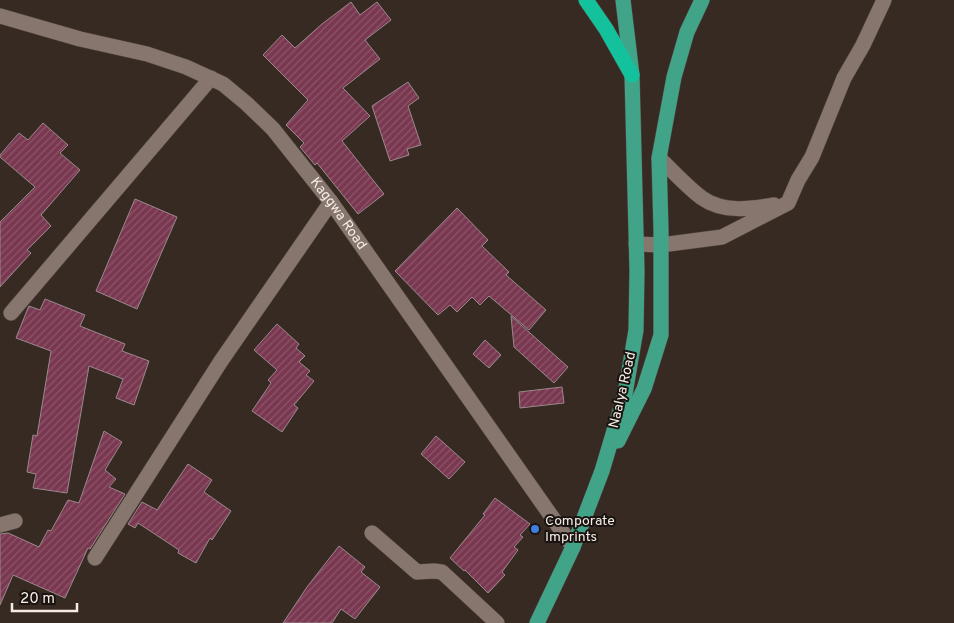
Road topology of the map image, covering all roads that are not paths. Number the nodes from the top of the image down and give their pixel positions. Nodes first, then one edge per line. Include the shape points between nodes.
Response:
1 (586, 0) edge
2 (623, 0) edge
3 (702, 0) edge
4 (884, 0) edge
5 (0, 16) edge
6 (632, 75) junction
7 (211, 78) junction
8 (659, 158) junction
9 (331, 202) junction
10 (788, 203) junction
11 (636, 244) junction
12 (661, 245) junction
13 (11, 313) dead end
14 (602, 471) junction
15 (15, 521) dead end
16 (0, 525) edge
17 (372, 533) dead end
18 (573, 546) junction
19 (95, 558) dead end
20 (497, 623) edge
21 (537, 623) edge

1 - 6 highway
2 - 6 main road, Naalya Road
3 - 8 main road via 687,32 674,77
4 - 10 street via 844,78 812,157
5 - 7 street, Kaggwa Road via 147,54
6 - 11 main road, Naalya Road
7 - 9 street, Kaggwa Road via 223,84 273,129
7 - 13 street
8 - 10 street via 703,199 722,206 748,209
8 - 12 main road
9 - 18 street, Kaggwa Road
9 - 19 street via 221,361
10 - 12 street via 722,237
11 - 12 street
11 - 14 main road, Naalya Road via 636,330 624,394
12 - 14 main road via 661,335 644,389
14 - 18 main road, Naalya Road
15 - 16 street
17 - 20 street via 417,572 442,572
18 - 21 main road, Naalya Road

